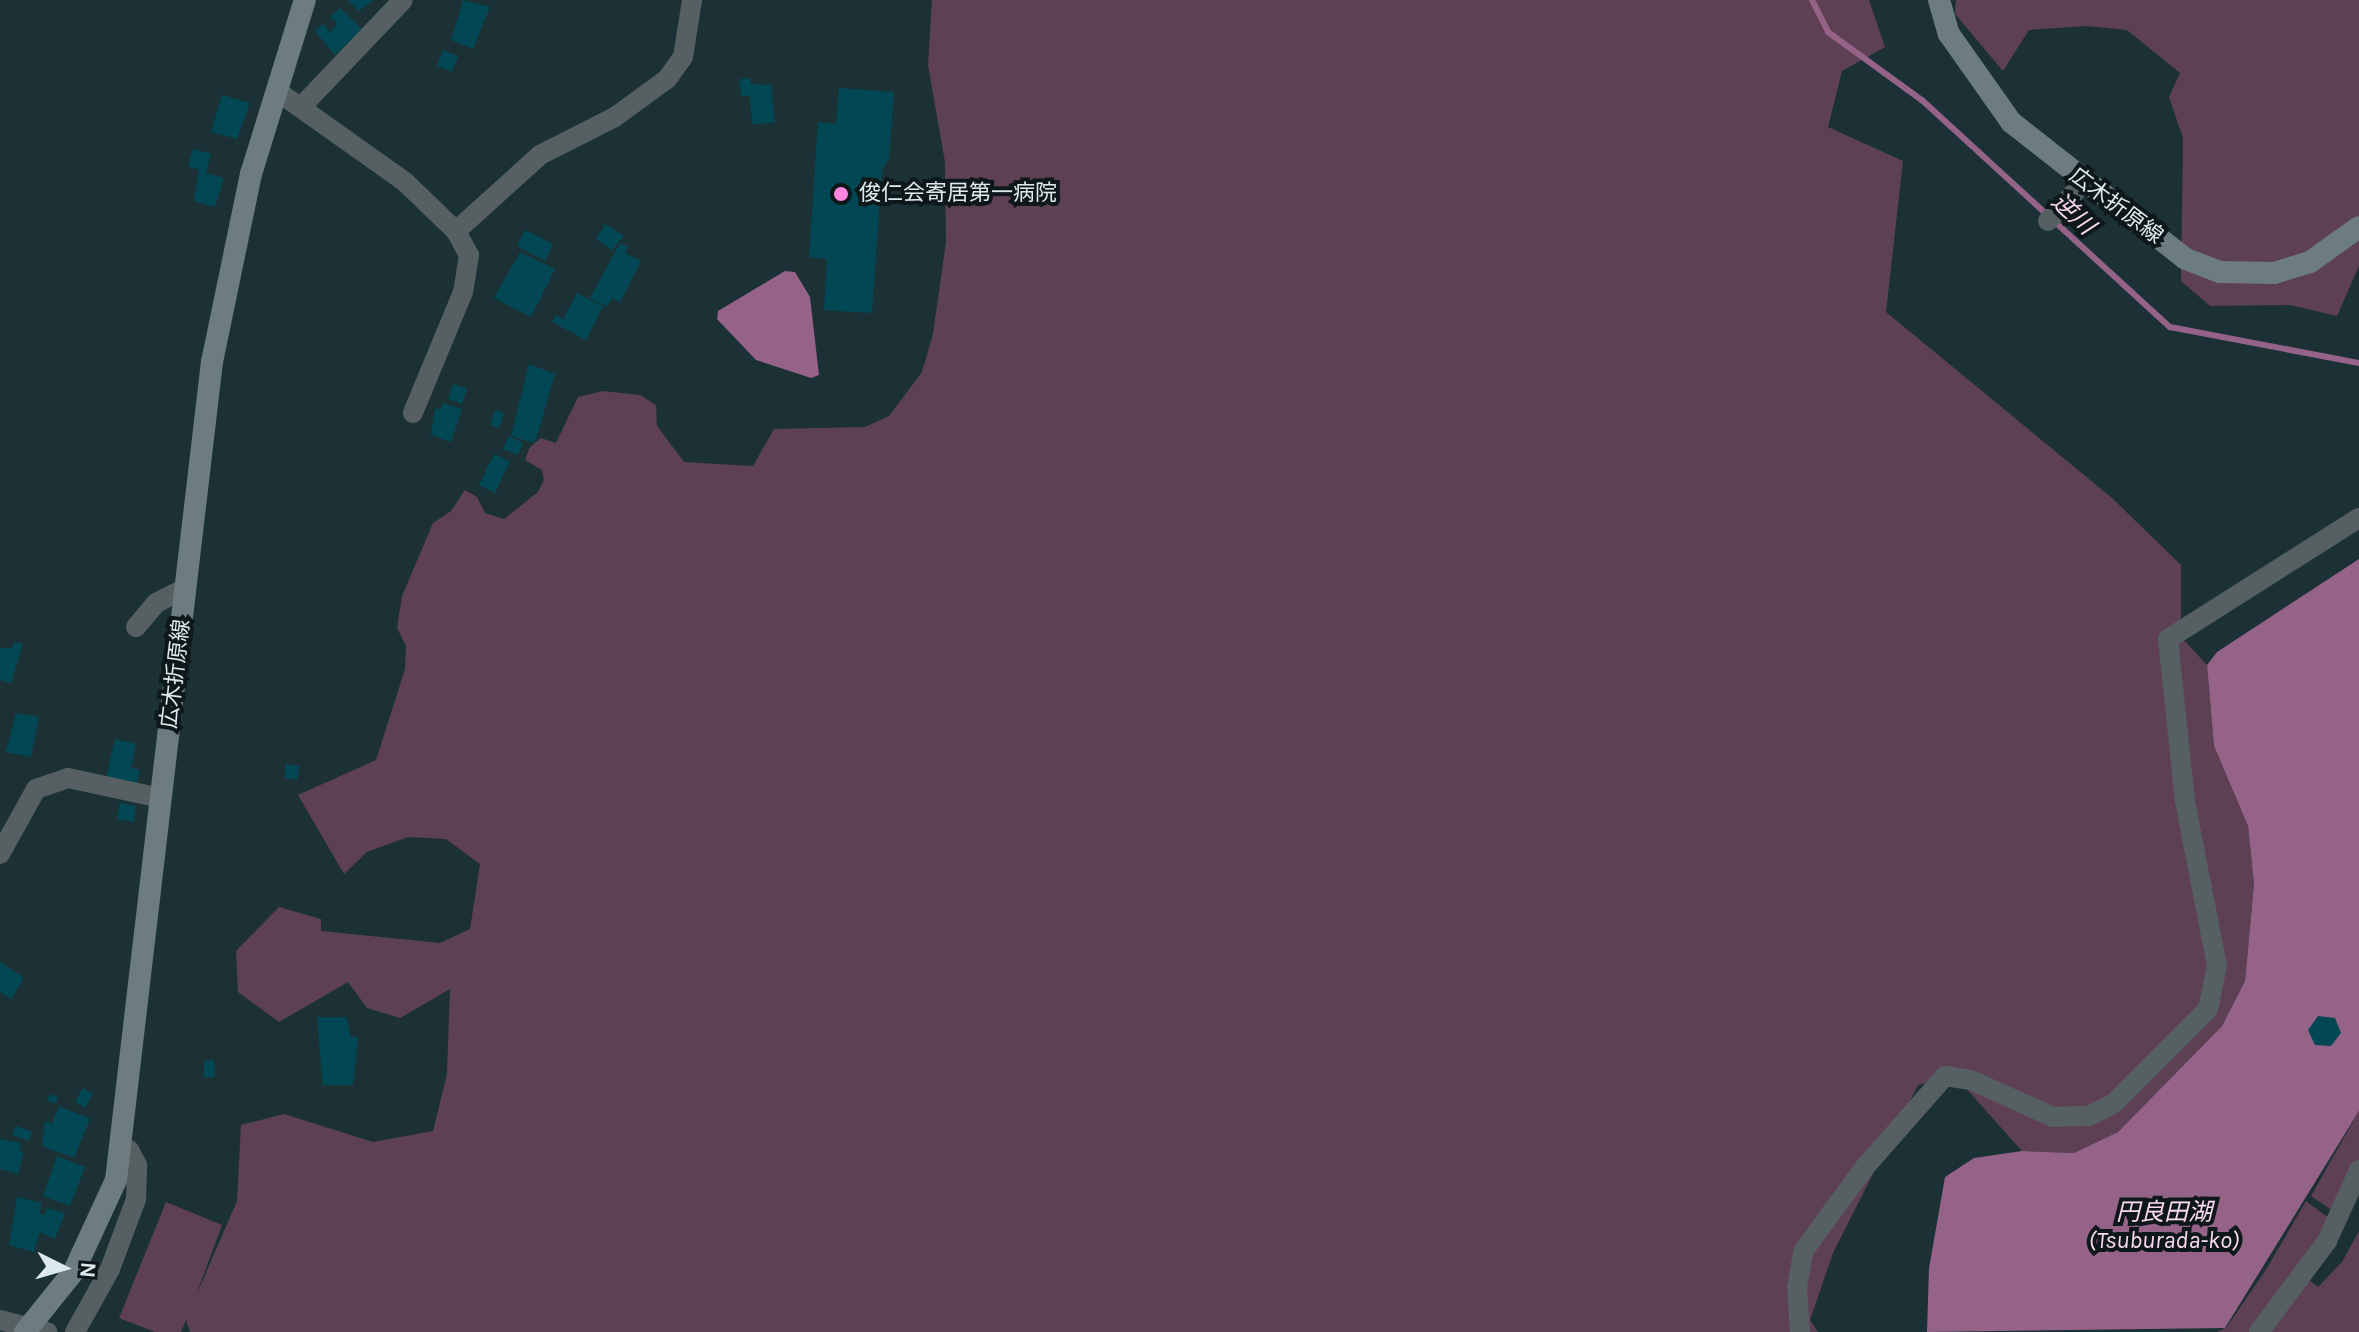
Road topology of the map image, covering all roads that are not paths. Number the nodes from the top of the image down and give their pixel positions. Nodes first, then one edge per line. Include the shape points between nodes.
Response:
1 (305, 0) edge
2 (403, 0) edge
3 (692, 0) edge
4 (1939, 0) edge
5 (277, 91) junction
6 (302, 106) junction
7 (2084, 182) junction
8 (2048, 221) dead end
9 (2359, 227) edge
10 (456, 231) junction
11 (413, 413) dead end
12 (2359, 518) edge
13 (186, 588) junction
14 (136, 627) dead end
15 (161, 798) junction
16 (0, 854) edge
17 (121, 1150) junction
18 (2359, 1170) edge
19 (0, 1320) edge
20 (25, 1332) edge
21 (47, 1332) edge
22 (75, 1332) edge
23 (1800, 1332) edge
24 (2259, 1332) edge

1 - 5 main road, 広木折原線
2 - 6 street
3 - 10 street via 683,57 667,79 615,117 540,155
4 - 7 main road, 広木折原線 via 1949,34 2011,122
5 - 6 street
5 - 13 main road, 広木折原線 via 228,269
6 - 10 street via 405,182
7 - 8 street
7 - 9 main road, 広木折原線 via 2186,259 2220,272 2274,273 2310,262
10 - 11 street via 469,255 463,292
12 - 23 street via 2168,639 2185,801 2217,966 2208,1009 2113,1104 2089,1116 2053,1117 1971,1080 1945,1076 1865,1167 1804,1250 1797,1288
13 - 14 street via 156,603
13 - 15 main road, 広木折原線
15 - 16 street via 68,778 36,789
15 - 17 main road, 広木折原線
17 - 20 main road, 広木折原線 via 105,1208 74,1271
17 - 22 street via 129,1150 137,1165 139,1190 110,1269
18 - 24 street via 2327,1241
19 - 21 street

